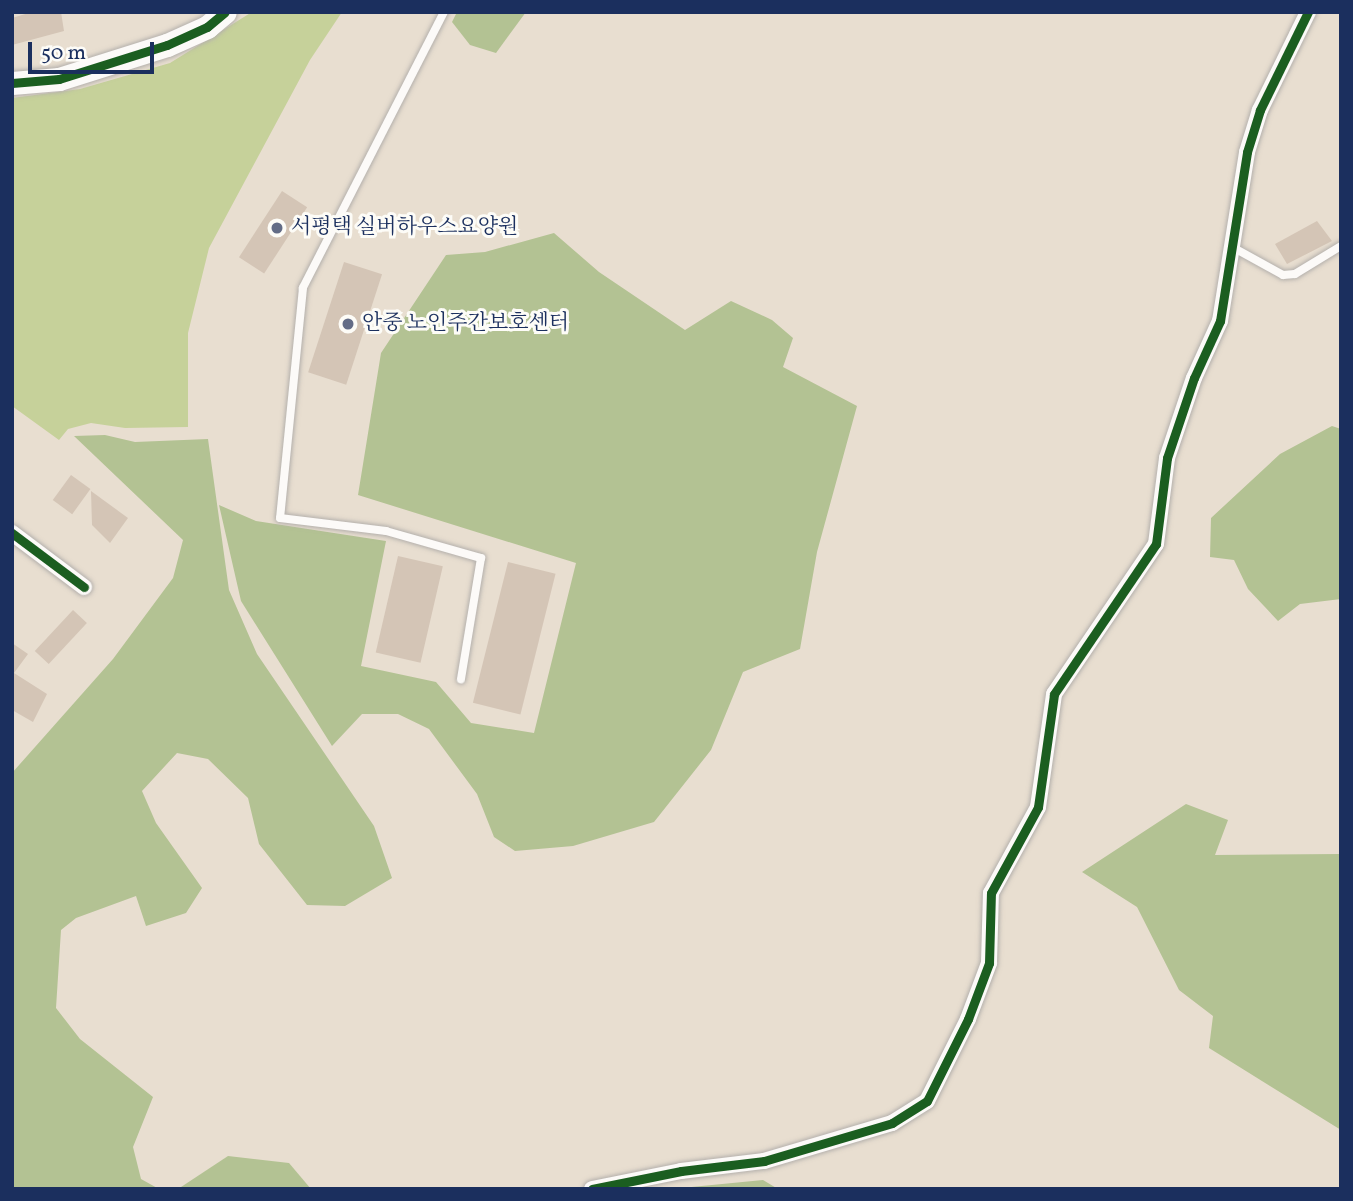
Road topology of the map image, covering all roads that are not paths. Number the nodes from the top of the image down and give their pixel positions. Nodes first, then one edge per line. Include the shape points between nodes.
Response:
1 (225, 12) edge
2 (444, 12) edge
3 (1308, 12) edge
4 (12, 83) edge
5 (1341, 246) edge
6 (1234, 248) junction
7 (12, 533) edge
8 (84, 587) dead end
9 (461, 679) dead end
10 (592, 1189) edge

1 - 4 street via 207,27 167,45 59,79
2 - 9 lane via 303,288 280,518 386,531 481,558
3 - 6 street via 1260,110 1237,198
5 - 6 lane via 1295,274 1283,275
6 - 10 street via 1220,321 1194,378 1167,458 1156,544 1054,694 1038,807 991,893 989,963 968,1019 927,1101 892,1123 764,1161
7 - 8 street

